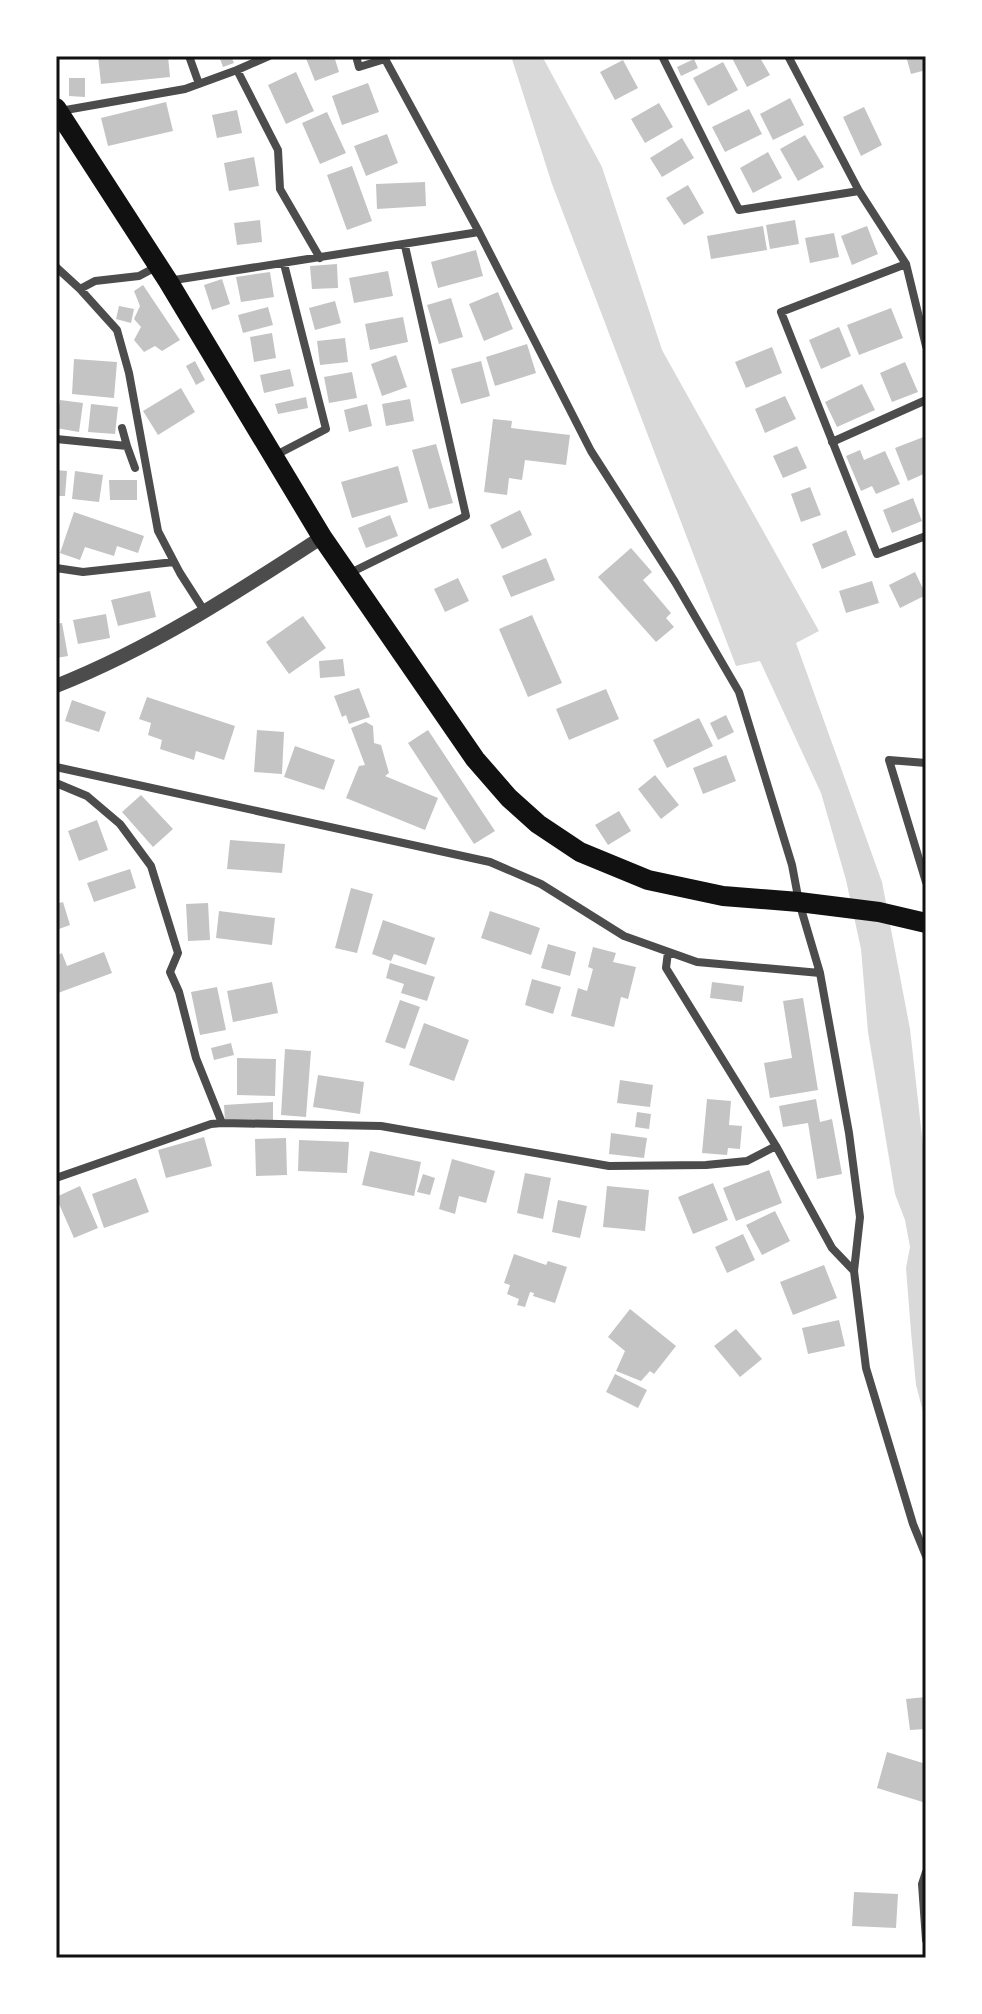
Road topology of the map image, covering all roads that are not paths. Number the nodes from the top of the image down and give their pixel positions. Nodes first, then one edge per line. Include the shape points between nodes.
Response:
1 (189, 56) edge
2 (269, 56) edge
3 (356, 56) edge
4 (662, 56) edge
5 (788, 56) edge
6 (237, 70) junction
7 (199, 84) junction
8 (57, 110) edge
9 (859, 191) junction
10 (479, 232) junction
11 (405, 246) junction
12 (320, 258) junction
13 (284, 264) junction
14 (906, 264) junction
15 (56, 267) edge
16 (163, 274) junction
17 (56, 281) edge
18 (71, 281) junction
19 (80, 289) junction
20 (926, 346) edge
21 (926, 400) edge
22 (122, 428) dead end
23 (56, 439) edge
24 (832, 442) junction
25 (127, 446) junction
26 (273, 456) junction
27 (135, 468) dead end
28 (926, 536) edge
29 (322, 537) junction
30 (174, 562) junction
31 (56, 568) edge
32 (347, 574) junction
33 (206, 613) junction
34 (56, 686) edge
35 (926, 763) edge
36 (56, 767) edge
37 (56, 783) edge
38 (926, 882) edge
39 (807, 903) junction
40 (926, 923) edge
41 (668, 952) junction
42 (820, 973) junction
43 (222, 1123) junction
44 (776, 1146) junction
45 (56, 1178) edge
46 (854, 1271) junction
47 (926, 1556) edge
48 (926, 1872) edge
49 (926, 1940) edge

1 - 7 street
2 - 6 street
3 - 10 street via 359,67 385,59
4 - 9 street via 739,210
5 - 9 street
6 - 7 street
6 - 12 street via 278,150 280,189
7 - 8 street
8 - 16 highway
9 - 14 street
10 - 11 street
10 - 39 street via 591,451 739,692
11 - 12 street
11 - 32 street via 466,516
12 - 13 street
13 - 16 street
13 - 26 street via 326,429
14 - 20 street
14 - 24 street via 781,312
15 - 18 street
16 - 19 street via 95,281
16 - 26 highway
17 - 18 street
18 - 19 street
19 - 30 street via 117,330 158,531
21 - 24 street
22 - 25 street
23 - 25 street
24 - 28 street via 877,554
25 - 27 street
26 - 29 highway
29 - 32 highway
29 - 33 street
30 - 31 street via 83,572
30 - 33 street
32 - 39 highway via 475,759 538,824 580,852 648,880 723,896
33 - 34 street
35 - 38 street via 889,760
36 - 41 street via 490,862 541,884 624,936
37 - 43 street via 87,796 120,824 151,866 178,953 170,972
39 - 40 highway
39 - 42 street
41 - 42 street via 697,962
41 - 44 street via 666,968
42 - 46 street via 860,1217
43 - 44 street via 381,1126 609,1166 747,1161
43 - 45 street
44 - 46 street via 832,1248
46 - 47 street via 866,1368
48 - 49 street

